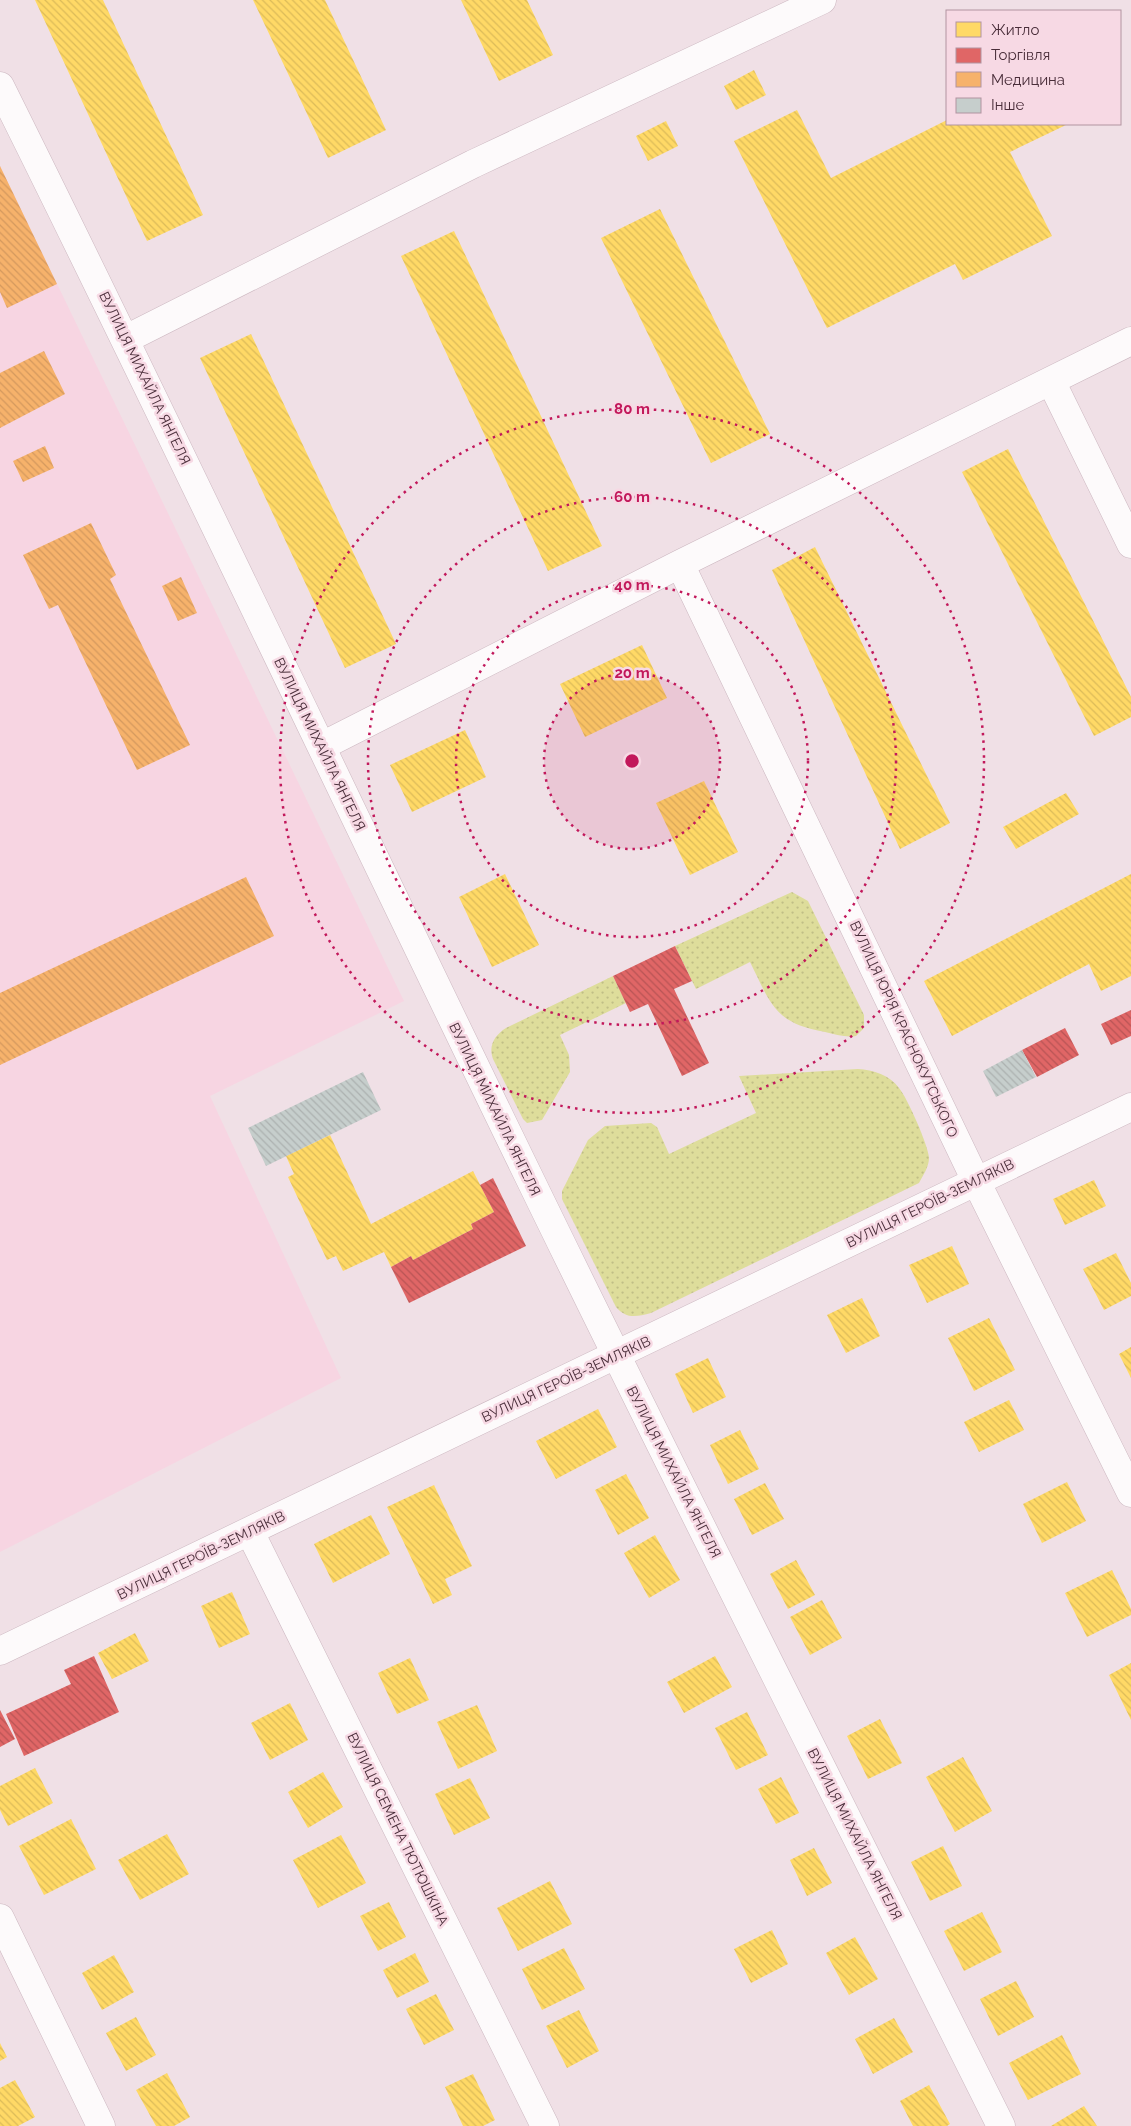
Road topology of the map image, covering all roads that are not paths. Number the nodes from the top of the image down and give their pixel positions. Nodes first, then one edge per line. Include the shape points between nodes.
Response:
1 (822, 0) edge
2 (0, 86) edge
3 (126, 339) junction
4 (1131, 341) edge
5 (1051, 381) junction
6 (1131, 544) edge
7 (680, 564) junction
8 (322, 746) junction
9 (1131, 1106) edge
10 (976, 1181) junction
11 (616, 1355) junction
12 (1131, 1493) edge
13 (250, 1532) junction
14 (0, 1651) edge
15 (0, 1918) edge
16 (101, 2126) edge
17 (545, 2126) edge
18 (1001, 2126) edge

1 - 3 street via 473,164
2 - 3 street, ВУЛИЦЯ МИХАЙЛА ЯНГЕЛЯ
3 - 8 street, ВУЛИЦЯ МИХАЙЛА ЯНГЕЛЯ
4 - 5 street
5 - 6 street
5 - 7 street
7 - 8 street
7 - 10 street, ВУЛИЦЯ ЮРІЯ КРАСНОКУТСЬКОГО
8 - 11 street, ВУЛИЦЯ МИХАЙЛА ЯНГЕЛЯ
9 - 10 street, ВУЛИЦЯ ГЕРОЇВ-ЗЕМЛЯКІВ
10 - 11 street, ВУЛИЦЯ ГЕРОЇВ-ЗЕМЛЯКІВ
10 - 12 street, ВУЛИЦЯ ЮРІЯ КРАСНОКУТСЬКОГО
11 - 13 street, ВУЛИЦЯ ГЕРОЇВ-ЗЕМЛЯКІВ
11 - 18 street, ВУЛИЦЯ МИХАЙЛА ЯНГЕЛЯ
13 - 14 street, ВУЛИЦЯ ГЕРОЇВ-ЗЕМЛЯКІВ
13 - 17 street, ВУЛИЦЯ СЕМЕНА ТЮТЮШКІНА
15 - 16 street

